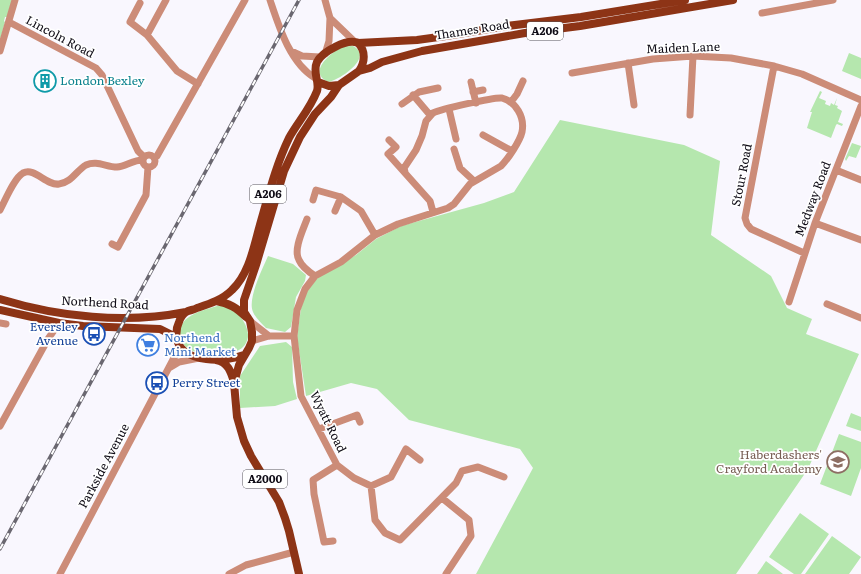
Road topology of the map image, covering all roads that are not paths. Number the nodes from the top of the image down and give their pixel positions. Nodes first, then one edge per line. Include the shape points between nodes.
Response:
1 (15, 0) edge
2 (166, 0) edge
3 (245, 0) edge
4 (270, 0) edge
5 (325, 0) edge
6 (685, 0) edge
7 (733, 0) edge
8 (833, 0) edge
9 (140, 3) dead end
10 (762, 13) dead end
11 (330, 18) junction
12 (9, 22) junction
13 (147, 35) junction
14 (356, 42) junction
15 (291, 50) junction
16 (0, 51) edge
17 (323, 55) junction
18 (693, 56) junction
19 (628, 63) junction
20 (774, 66) junction
21 (359, 71) junction
22 (572, 73) dead end
23 (316, 80) junction
24 (523, 81) dead end
25 (472, 82) dead end
26 (198, 84) junction
27 (339, 85) junction
28 (438, 88) dead end
29 (482, 90) dead end
30 (473, 92) junction
31 (413, 95) junction
32 (861, 100) edge
33 (511, 102) junction
34 (476, 103) junction
35 (402, 104) dead end
36 (634, 105) dead end
37 (861, 106) edge
38 (450, 109) junction
39 (430, 115) junction
40 (690, 115) dead end
41 (483, 135) dead end
42 (456, 139) dead end
43 (389, 140) dead end
44 (454, 149) dead end
45 (512, 151) junction
46 (154, 158) junction
47 (144, 159) junction
48 (148, 167) junction
49 (836, 170) junction
50 (405, 172) junction
51 (861, 180) edge
52 (474, 181) junction
53 (341, 197) junction
54 (313, 200) dead end
55 (0, 210) edge
56 (335, 211) dead end
57 (433, 212) junction
58 (307, 219) dead end
59 (814, 223) junction
60 (375, 235) junction
61 (861, 240) edge
62 (112, 244) dead end
63 (804, 253) junction
64 (314, 276) junction
65 (0, 299) edge
66 (216, 301) junction
67 (789, 302) dead end
68 (827, 304) dead end
69 (0, 310) edge
70 (186, 312) junction
71 (861, 318) edge
72 (248, 319) junction
73 (48, 321) junction
74 (59, 324) junction
75 (269, 336) junction
76 (294, 336) junction
77 (48, 339) junction
78 (252, 341) junction
79 (178, 342) junction
80 (244, 355) junction
81 (199, 358) junction
82 (211, 359) junction
83 (169, 368) junction
84 (234, 383) junction
85 (360, 422) dead end
86 (0, 426) edge
87 (319, 429) junction
88 (420, 460) dead end
89 (337, 465) junction
90 (504, 477) dead end
91 (371, 486) junction
92 (442, 498) junction
93 (333, 542) dead end
94 (294, 552) junction
95 (60, 574) edge
96 (229, 574) edge
97 (299, 574) edge
98 (446, 574) edge

1 - 12 street
2 - 13 street
3 - 26 street
4 - 15 street via 276,20
5 - 11 street
6 - 14 main road, Thames Road / A206 via 417,40
7 - 21 main road, Thames Road / A206 via 422,50
8 - 10 street
9 - 13 street via 130,22
11 - 14 street
11 - 17 street via 329,41
12 - 16 street
12 - 47 street, Lincoln Road via 96,68 102,75
13 - 26 street via 177,71
14 - 17 main road, Thames Road via 346,42
14 - 21 main road via 363,50 364,58
15 - 17 street via 304,56
15 - 23 street via 296,61
17 - 23 main road via 315,67
18 - 19 street, Maiden Lane
18 - 20 street, Maiden Lane via 731,58
18 - 40 street
19 - 22 street, Maiden Lane
19 - 36 street
20 - 32 street, Maiden Lane via 802,74
20 - 63 street, Stour Road via 745,218 751,229
21 - 27 main road, Thames Road
23 - 27 main road via 329,86
23 - 66 main road, A206 via 318,88 314,98 290,137 278,164 244,275 231,291
24 - 33 street
25 - 30 street
26 - 46 street via 158,156
27 - 72 main road, Thames Road / A206 via 306,126 284,171 245,296 243,306
28 - 31 street
29 - 30 street
30 - 34 street
31 - 35 street
31 - 39 street
33 - 34 street via 497,98
33 - 45 street via 519,111 523,123 521,134
34 - 38 street
37 - 49 street, Medway Road
38 - 39 street
38 - 42 street
39 - 50 street via 420,142 404,168
41 - 45 street
43 - 50 street via 396,147 388,154
44 - 52 street via 460,168
45 - 52 street via 501,166
46 - 47 street via 149,155
46 - 48 street via 154,165
47 - 48 street, Lincoln Road via 145,166
47 - 55 street via 118,167 100,163 86,165 68,180 58,184 52,184 30,172 23,173 16,180
48 - 62 street via 146,196 118,247
49 - 51 street
49 - 59 street, Medway Road
50 - 57 street via 430,201
52 - 57 street via 454,204
53 - 54 street via 316,190
53 - 56 street
53 - 60 street via 360,211
57 - 60 street
58 - 64 street via 297,255 301,264
59 - 61 street
59 - 63 street, Medway Road
60 - 64 street via 341,262
63 - 67 street, Medway Road
64 - 76 street, Wyatt Road via 299,304 295,316
65 - 70 main road, Northend Road via 42,310 95,317 152,318
66 - 70 main road
66 - 72 main road via 228,303
68 - 71 street
69 - 73 main road, Northend Road
70 - 79 main road via 176,330
72 - 75 street
72 - 78 main road, Thames Road
73 - 74 main road, Northend Road
73 - 77 street
74 - 77 street
74 - 79 main road, Northend Road via 160,329
75 - 76 street
75 - 78 street
76 - 87 street, Wyatt Road via 301,396
77 - 86 street
78 - 80 main road
79 - 81 main road via 190,355
79 - 83 street, Parkside Avenue
80 - 82 main road
80 - 84 main road, A2000
81 - 82 main road
81 - 83 street via 179,362
82 - 84 main road, A2000 via 225,364
83 - 95 street, Parkside Avenue
84 - 94 main road, A2000 via 244,442 279,502
85 - 87 street via 357,415
87 - 89 street, Wyatt Road
88 - 91 street via 406,448 391,477
89 - 91 street, Wyatt Road via 354,478
89 - 93 street via 313,480 324,542
90 - 92 street via 478,467 462,471 456,483
91 - 92 street via 375,520 385,533 400,540
92 - 98 street via 469,520 471,536
94 - 96 street via 246,565
94 - 97 main road, A2000

